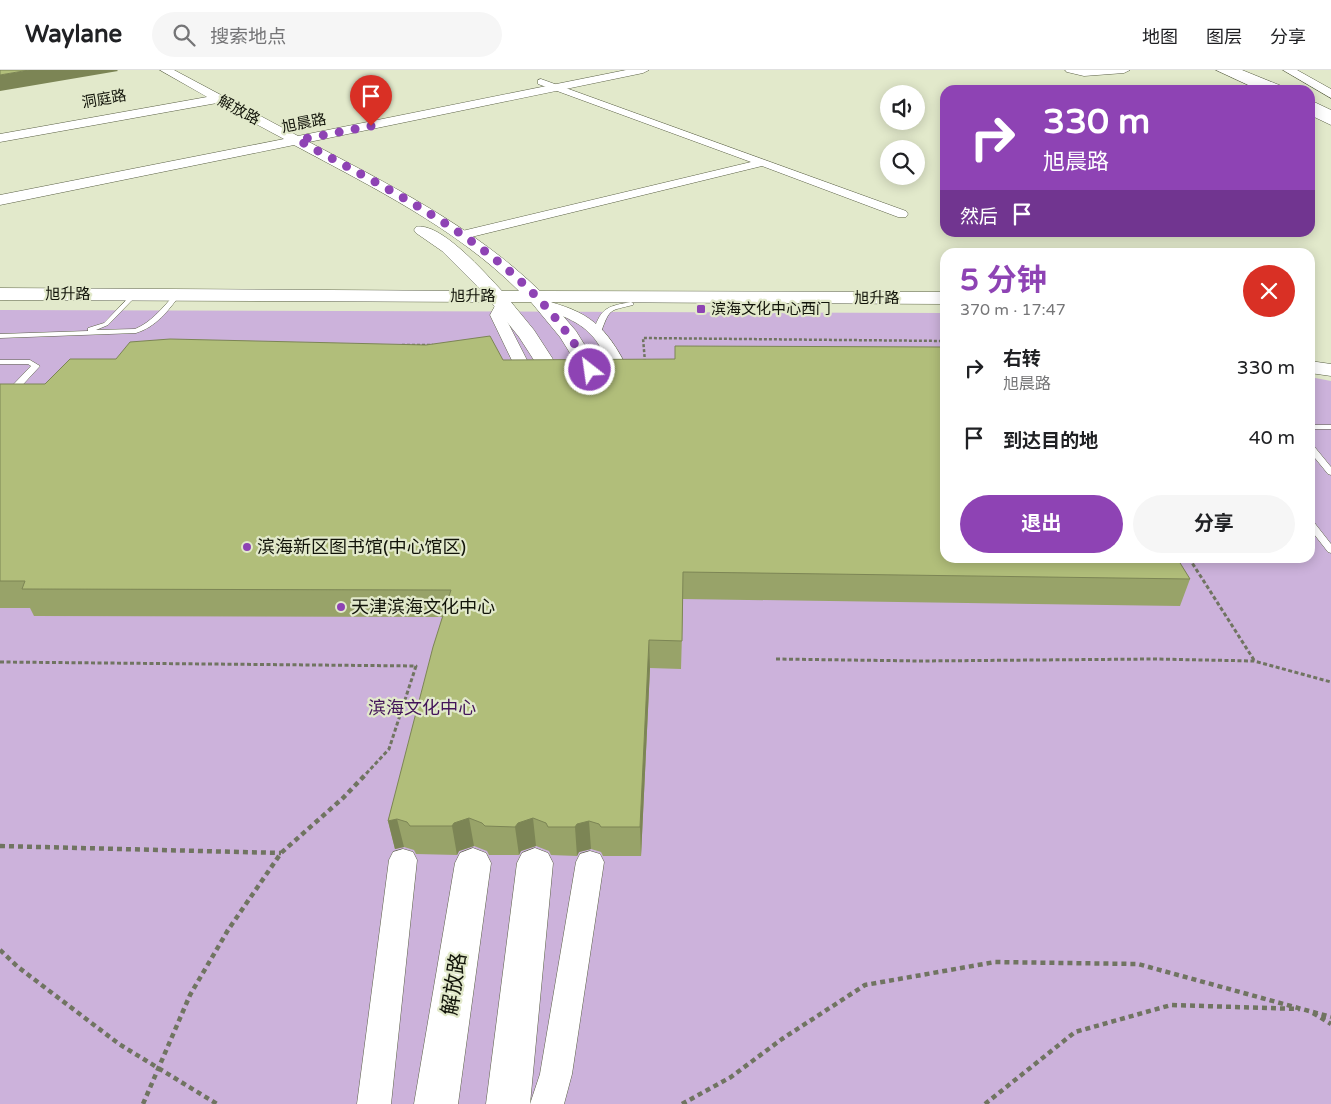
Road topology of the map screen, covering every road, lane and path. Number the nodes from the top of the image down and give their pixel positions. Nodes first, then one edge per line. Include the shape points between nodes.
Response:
1 (644, 70) edge
2 (1071, 70) edge
3 (1124, 70) edge
4 (1220, 70) edge
5 (1232, 70) edge
6 (1288, 70) edge
7 (159, 72) edge
8 (541, 82) dead end
9 (1261, 85) edge
10 (1264, 85) edge
11 (1315, 85) edge
12 (1315, 85) edge
13 (556, 88) junction
14 (1331, 94) edge
15 (207, 99) junction
16 (1315, 107) edge
17 (1315, 114) edge
18 (1331, 115) edge
19 (1331, 122) edge
20 (0, 134) edge
21 (0, 138) edge
22 (298, 140) junction
23 (276, 145) junction
24 (296, 156) dead end
25 (762, 163) junction
26 (0, 200) edge
27 (902, 214) dead end
28 (414, 224) dead end
29 (463, 235) junction
30 (457, 257) junction
31 (0, 294) edge
32 (390, 296) junction
33 (940, 298) edge
34 (130, 299) junction
35 (174, 299) junction
36 (499, 300) junction
37 (539, 300) junction
38 (0, 302) edge
39 (631, 304) junction
40 (940, 306) edge
41 (598, 330) junction
42 (0, 334) edge
43 (940, 341) edge
44 (393, 345) edge
45 (442, 345) edge
46 (1315, 361) edge
47 (0, 362) edge
48 (1331, 363) edge
49 (645, 366) edge
50 (548, 367) edge
51 (523, 368) edge
52 (1315, 368) edge
53 (620, 369) edge
54 (590, 370) edge
55 (1331, 370) edge
56 (0, 393) edge
57 (1315, 427) edge
58 (1331, 427) edge
59 (1315, 453) edge
60 (1331, 472) edge
61 (1315, 529) edge
62 (1331, 550) edge
63 (1192, 563) edge
64 (776, 659) dead end
65 (1254, 661) junction
66 (0, 662) edge
67 (1331, 682) edge
68 (0, 846) edge
69 (281, 852) junction
70 (403, 860) dead end
71 (590, 862) dead end
72 (473, 863) dead end
73 (536, 864) dead end
74 (0, 950) edge
75 (1308, 1010) junction
76 (1331, 1018) edge
77 (1331, 1024) edge
78 (159, 1066) junction
79 (143, 1104) edge
80 (217, 1104) edge
81 (374, 1104) edge
82 (436, 1104) edge
83 (508, 1104) edge
84 (547, 1104) edge
85 (682, 1104) edge
86 (985, 1104) edge

1 - 13 street, 旭晨路
2 - 3 street via 1084,73
4 - 9 street
5 - 10 street
6 - 12 street
7 - 15 street, 解放路
8 - 13 street
11 - 14 street
13 - 22 street, 旭晨路
13 - 25 street
15 - 20 street, 洞庭路
15 - 21 street
15 - 22 street, 解放路
15 - 23 street, 解放路
16 - 18 street
17 - 19 street
22 - 23 street, 旭晨路
22 - 29 street, 解放路 via 413,203
23 - 24 street, 解放路
23 - 26 street, 旭晨路
25 - 27 street
25 - 29 street
28 - 30 street via 447,246
29 - 37 street, 解放路 via 495,258
30 - 32 street via 462,269 453,280 428,290
30 - 36 street
31 - 34 street, 旭升路
32 - 35 street, 旭升路
32 - 36 street, 旭升路
33 - 37 street, 旭升路
34 - 35 street, 旭升路
34 - 38 street, 旭升路
34 - 42 lane via 106,324 92,330
35 - 36 street, 旭升路
35 - 42 lane via 149,326 136,331
36 - 37 street, 旭升路
36 - 50 street via 530,338
36 - 51 street via 497,314
37 - 39 street, 旭升路
37 - 41 street via 576,315
37 - 54 street, 解放路 via 571,338
39 - 40 street, 旭升路
39 - 41 lane via 606,310
41 - 53 street
43 - 49 path via 643,338
44 - 45 path
46 - 48 street
47 - 56 lane via 30,362 36,366 14,389
52 - 55 street
57 - 58 lane
59 - 60 lane
61 - 62 lane
63 - 65 path
64 - 65 path via 1154,658
65 - 67 path
66 - 69 path via 416,666 389,749 343,798
68 - 69 path
69 - 78 path via 228,930 190,995
70 - 81 street
71 - 84 street via 556,1074
72 - 82 street, 解放路
73 - 83 street
74 - 78 path via 119,1044
75 - 76 path
75 - 77 path
75 - 85 path via 1138,964 995,962 865,986 782,1039 731,1077
75 - 86 path via 1171,1005 1075,1032
78 - 79 path
78 - 80 path

